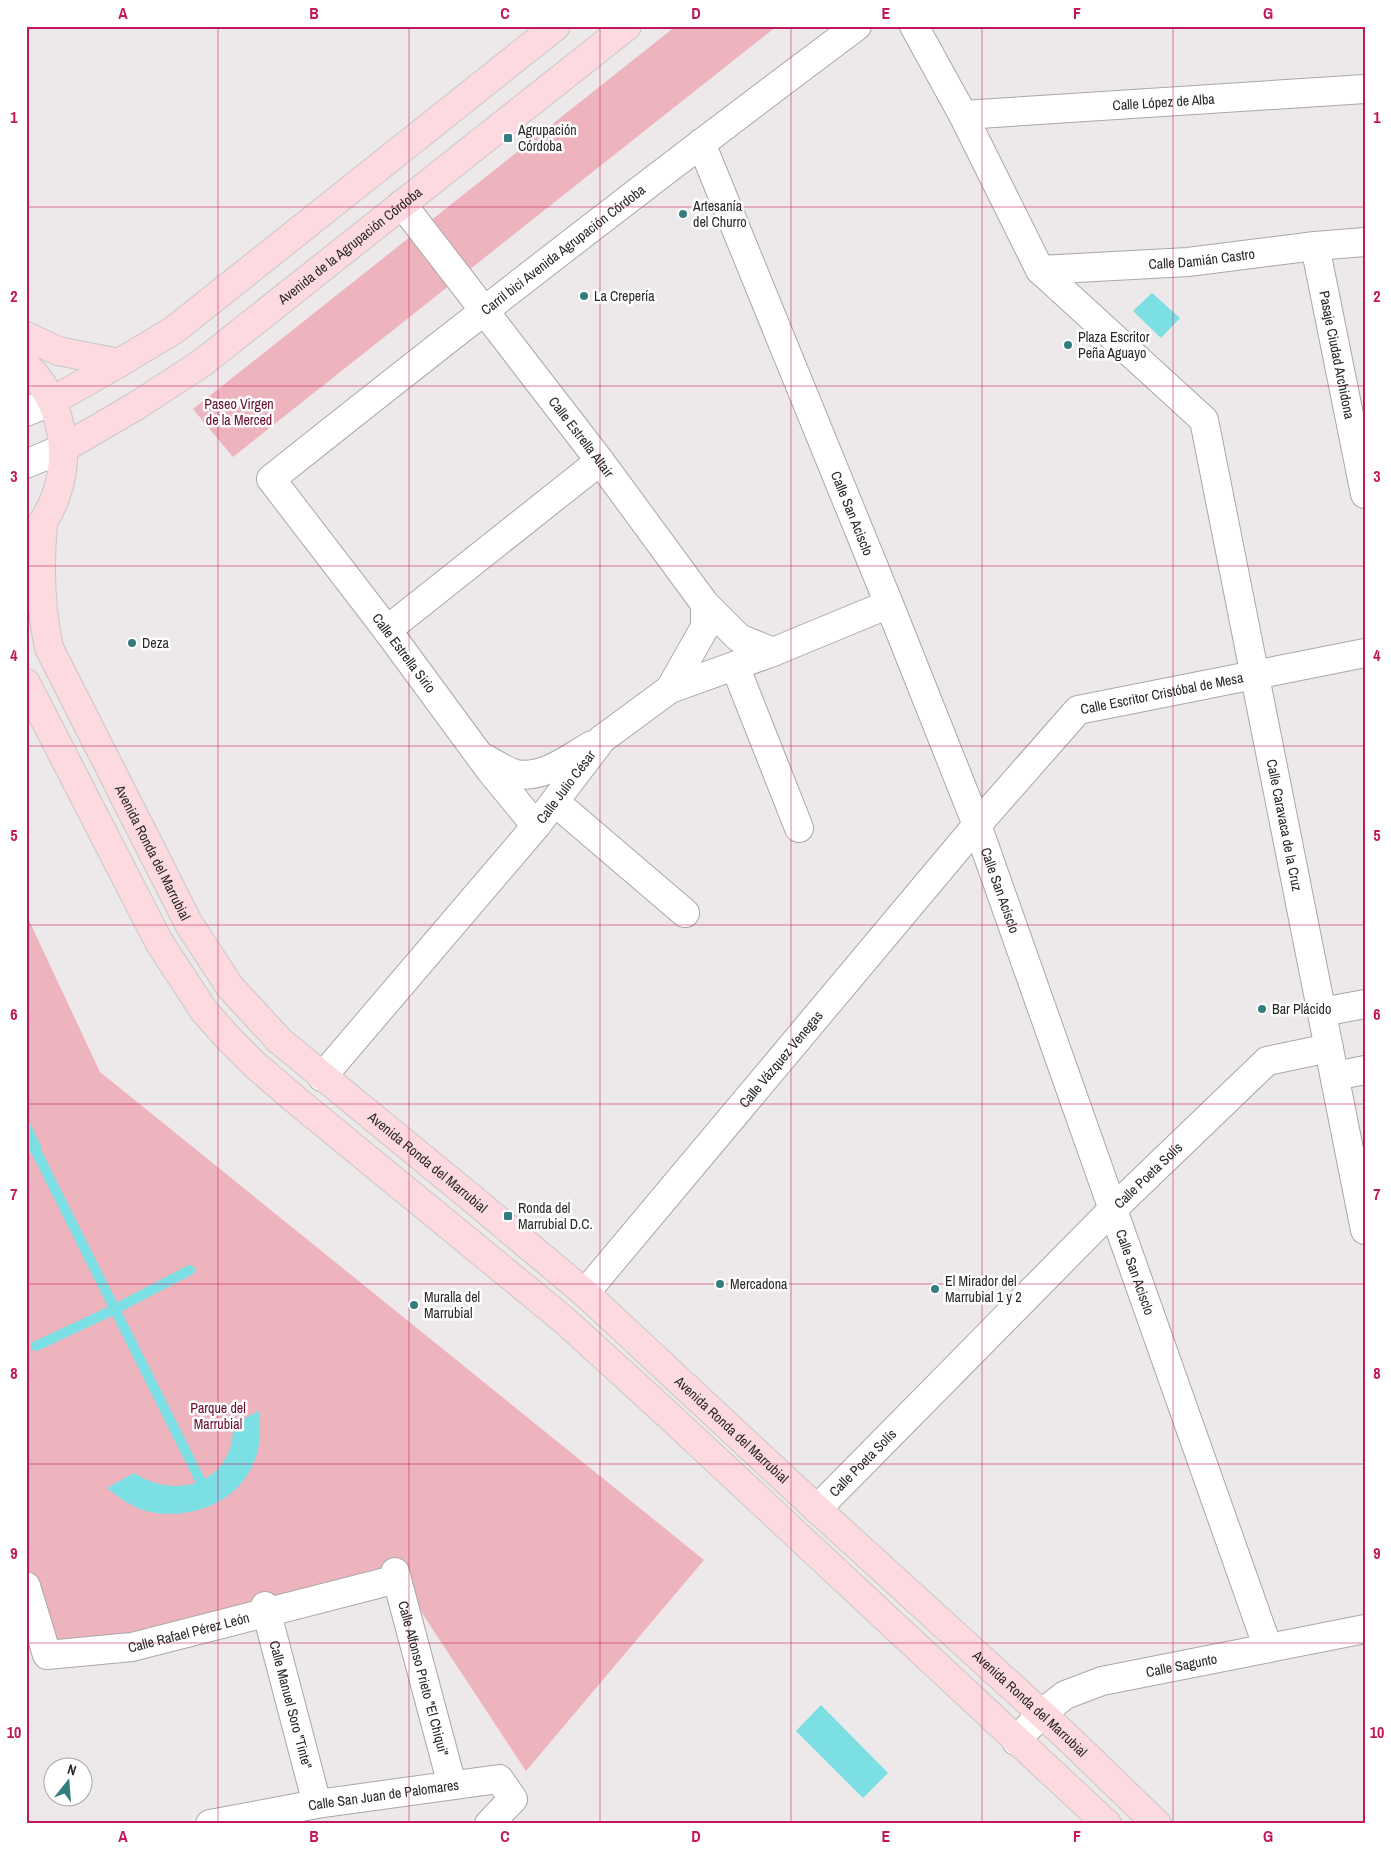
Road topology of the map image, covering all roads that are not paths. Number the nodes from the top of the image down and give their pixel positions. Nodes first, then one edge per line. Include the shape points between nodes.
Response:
1 (556, 26) edge
2 (626, 26) edge
3 (857, 26) edge
4 (914, 26) edge
5 (1365, 89) edge
6 (964, 115) junction
7 (701, 143) junction
8 (402, 204) junction
9 (1365, 242) edge
10 (1315, 246) junction
11 (1040, 270) junction
12 (484, 310) junction
13 (26, 336) edge
14 (119, 364) junction
15 (26, 365) edge
16 (52, 401) junction
17 (26, 412) edge
18 (64, 448) junction
19 (600, 461) junction
20 (26, 464) edge
21 (271, 479) joint
22 (1365, 494) edge
23 (34, 533) edge
24 (706, 604) junction
25 (889, 604) junction
26 (387, 630) junction
27 (773, 652) junction
28 (1365, 653) edge
29 (735, 666) junction
30 (1256, 673) junction
31 (26, 683) edge
32 (670, 690) junction
33 (602, 739) junction
34 (480, 756) junction
35 (555, 802) junction
36 (977, 825) junction
37 (536, 826) junction
38 (799, 828) dead end
39 (685, 913) dead end
40 (1365, 1004) edge
41 (1322, 1012) junction
42 (1329, 1048) junction
43 (1365, 1070) edge
44 (1335, 1076) junction
45 (322, 1077) junction
46 (1112, 1210) junction
47 (1365, 1230) edge
48 (585, 1293) junction
49 (817, 1509) junction
50 (396, 1576) joint
51 (26, 1586) edge
52 (266, 1609) junction
53 (1365, 1629) edge
54 (1268, 1648) junction
55 (1041, 1714) junction
56 (1016, 1741) junction
57 (452, 1785) junction
58 (317, 1804) junction
59 (210, 1824) edge
60 (489, 1824) edge
61 (1107, 1824) edge
62 (1157, 1824) edge

1 - 14 main road via 174,330
2 - 8 main road, Avenida de la Agrupación Córdoba
3 - 7 street, Carril bici Avenida Agrupación Córdoba
4 - 6 street
5 - 6 street, Calle López de Alba
6 - 11 street
7 - 12 street, Carril bici Avenida Agrupación Córdoba
7 - 25 street, Calle San Acisclo
8 - 12 street, Calle Estrella Altair
8 - 18 main road, Avenida de la Agrupación Córdoba via 202,363
9 - 10 street, Calle Damián Castro
10 - 11 street, Calle Damián Castro via 1188,262
10 - 22 street, Pasaje Ciudad Archidona
11 - 30 street, Calle Caravaca de la Cruz via 1204,420
12 - 19 street, Calle Estrella Altair
12 - 21 street, Carril bici Avenida Agrupación Córdoba
13 - 14 main road via 58,351
14 - 16 main road
15 - 16 main road
16 - 17 street
16 - 18 main road
18 - 20 street
18 - 23 main road via 60,488 52,507
19 - 24 street, Calle Estrella Altair
19 - 26 street
21 - 26 street, Calle Estrella Sirio
23 - 45 main road, Avenida Ronda del Marrubial via 49,648 189,924 230,987 280,1041
24 - 27 street, Calle Estrella Altair via 739,638
24 - 32 street via 705,627
25 - 27 street, Calle Julio César
25 - 36 street, Calle San Acisclo
26 - 34 street, Calle Estrella Sirio
27 - 29 street, Calle Julio César
28 - 30 street, Calle Escritor Cristóbal de Mesa
29 - 32 street, Calle Julio César
29 - 38 street
30 - 36 street, Calle Escritor Cristóbal de Mesa via 1078,710
30 - 41 street, Calle Caravaca de la Cruz
31 - 56 main road via 159,942 204,1011 228,1039 255,1066 564,1320
32 - 33 street, Calle Julio César
33 - 34 street via 551,769 532,775 514,774
33 - 35 street, Calle Julio César
34 - 37 street, Calle Estrella Sirio
35 - 37 street, Calle Julio César
35 - 39 street
36 - 46 street, Calle San Acisclo
36 - 48 street, Calle Vázquez Venegas
37 - 45 street, Calle Julio César
40 - 41 street
41 - 42 street, Calle Caravaca de la Cruz
42 - 44 street, Calle Caravaca de la Cruz
42 - 46 street, Calle Poeta Solís via 1266,1061
43 - 44 street
44 - 47 street, Calle Caravaca de la Cruz
45 - 48 main road, Avenida Ronda del Marrubial
46 - 49 street, Calle Poeta Solís
46 - 54 street, Calle San Acisclo
48 - 49 main road, Avenida Ronda del Marrubial
49 - 55 main road, Avenida Ronda del Marrubial
50 - 52 street, Calle Rafael Pérez León
50 - 57 street, Calle Alfonso Prieto "El Chiqui"
51 - 52 street, Calle Rafael Pérez León via 47,1655 132,1647
52 - 58 street, Calle Manuel Soro "Tinte"
53 - 54 street, Calle Sagunto
54 - 55 street, Calle Sagunto via 1102,1681 1065,1695
55 - 56 street, Calle Sagunto
55 - 62 main road, Avenida Ronda del Marrubial
56 - 61 main road
57 - 58 street, Calle San Juan de Palomares
57 - 60 street, Calle San Juan de Palomares via 499,1779 513,1799
58 - 59 street, Calle San Juan de Palomares

